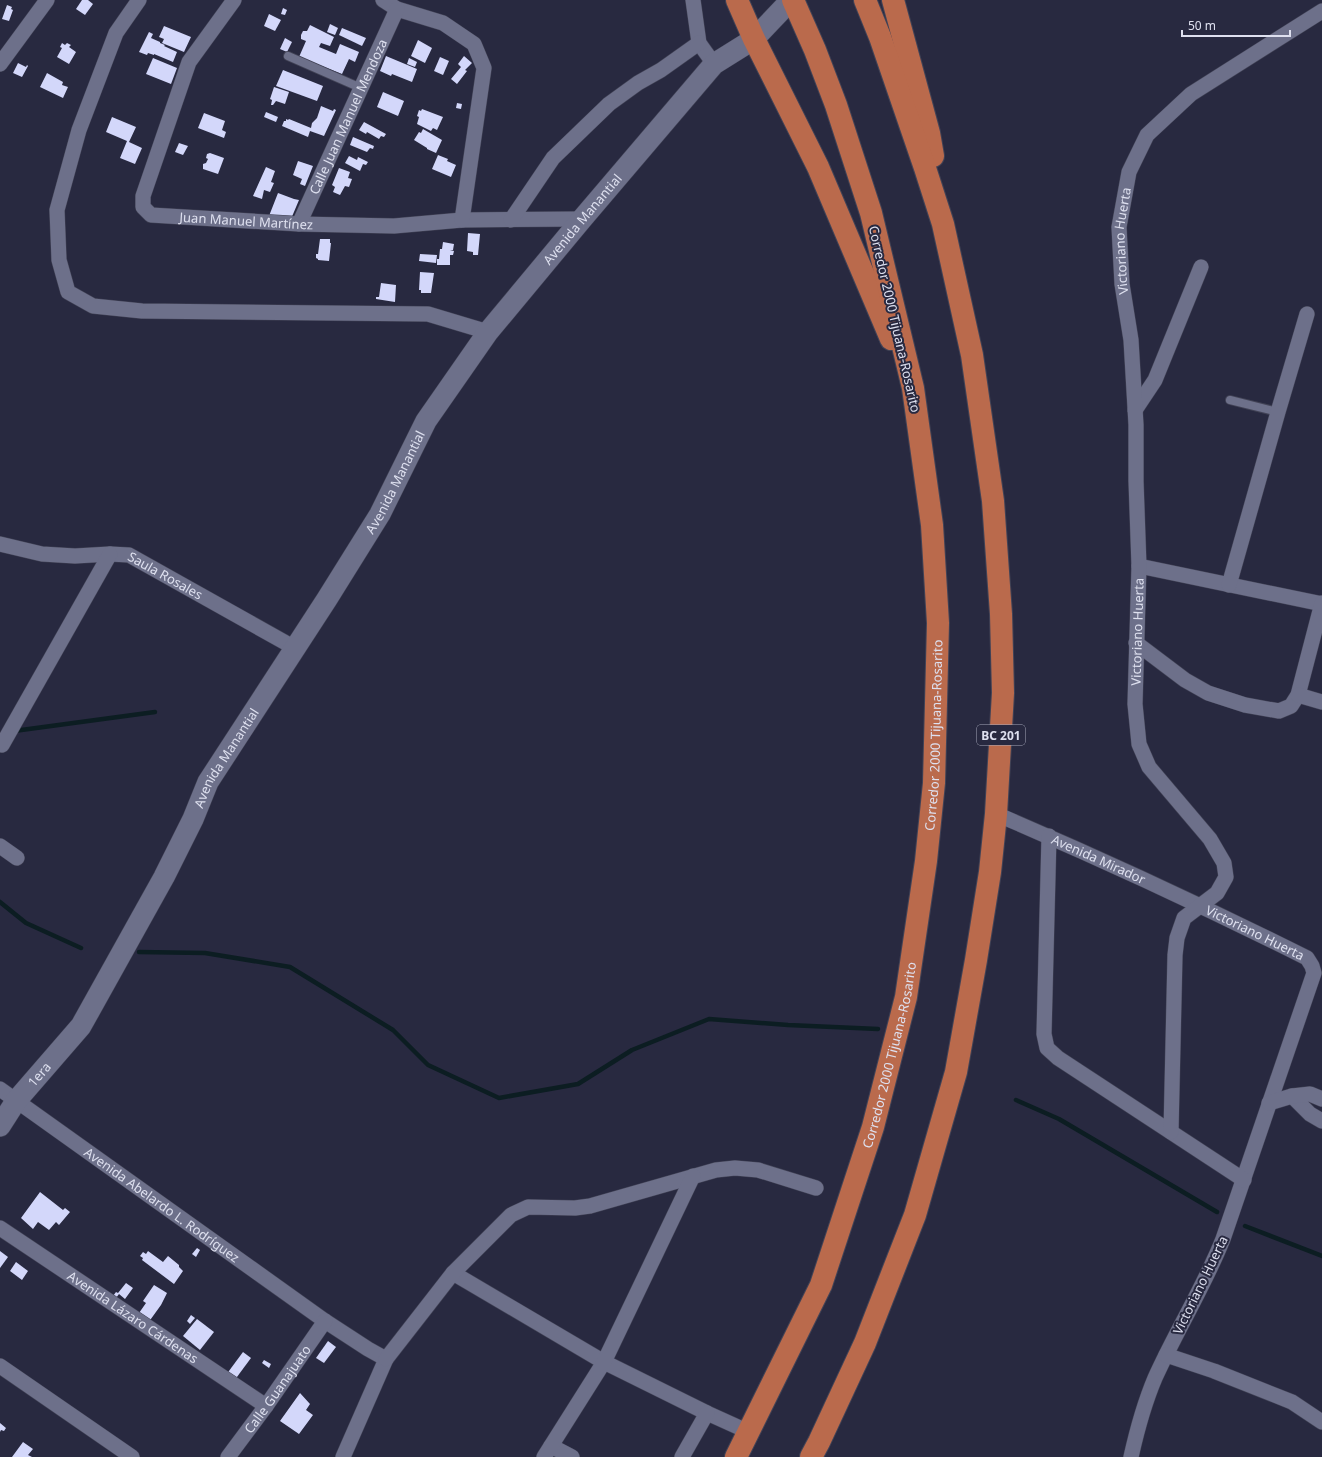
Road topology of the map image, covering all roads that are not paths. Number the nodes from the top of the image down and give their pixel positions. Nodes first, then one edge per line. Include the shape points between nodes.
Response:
1 (47, 0) edge
2 (139, 0) edge
3 (234, 0) edge
4 (383, 0) edge
5 (693, 0) edge
6 (737, 0) edge
7 (792, 0) edge
8 (865, 0) edge
9 (893, 0) edge
10 (397, 9) junction
11 (1322, 11) edge
12 (754, 39) junction
13 (699, 43) junction
14 (288, 56) dead end
15 (0, 64) edge
16 (714, 64) junction
17 (361, 88) junction
18 (582, 219) junction
19 (462, 220) junction
20 (510, 220) junction
21 (299, 224) junction
22 (943, 224) junction
23 (1201, 267) dead end
24 (1307, 314) dead end
25 (488, 332) junction
26 (913, 388) junction
27 (1230, 400) dead end
28 (1135, 410) junction
29 (1278, 412) junction
30 (0, 544) edge
31 (110, 554) junction
32 (1139, 566) junction
33 (1229, 585) junction
34 (1322, 603) edge
35 (1136, 644) junction
36 (295, 648) junction
37 (1294, 701) junction
38 (1322, 702) edge
39 (2, 745) dead end
40 (996, 814) junction
41 (1049, 836) junction
42 (0, 846) edge
43 (17, 858) dead end
44 (1201, 905) junction
45 (81, 1026) joint
46 (8, 1095) edge
47 (1292, 1096) junction
48 (1322, 1099) edge
49 (1269, 1103) junction
50 (1322, 1121) edge
51 (0, 1126) edge
52 (1171, 1132) junction
53 (693, 1176) junction
54 (1244, 1180) junction
55 (816, 1188) dead end
56 (0, 1228) edge
57 (454, 1274) junction
58 (325, 1321) junction
59 (1166, 1356) junction
60 (386, 1359) junction
61 (604, 1362) junction
62 (0, 1366) edge
63 (266, 1406) junction
64 (707, 1413) junction
65 (1322, 1422) edge
66 (749, 1432) junction
67 (548, 1452) edge
68 (132, 1457) edge
69 (228, 1457) edge
70 (343, 1457) edge
71 (572, 1457) edge
72 (682, 1457) edge
73 (736, 1457) edge
74 (811, 1457) edge
75 (1131, 1457) edge

1 - 15 street
2 - 25 street via 116,33 79,130 57,210 59,260 68,292 93,306 142,311 428,314
3 - 21 street, Juan Manuel Martínez via 189,62 143,196 143,207 151,215
4 - 10 street
5 - 13 street
6 - 12 highway
7 - 12 main road, Avenida Manantial
7 - 26 highway, Corredor 2000 Tijuana-Rosarito via 836,105 871,213
8 - 22 highway, BC 201
9 - 22 highway via 929,133
10 - 17 street, Calle Juan Manuel Mendoza
10 - 19 street via 444,23 474,44 484,68
11 - 28 street, Victoriano Huerta via 1191,94 1147,135 1141,147 1130,172 1119,226 1122,284 1131,340
12 - 16 main road, Avenida Manantial
12 - 26 highway via 818,167
13 - 16 street
13 - 20 street via 608,104 554,158
14 - 17 lane
16 - 18 main road, Avenida Manantial
17 - 21 street, Calle Juan Manuel Mendoza
18 - 20 street, Juan Manuel Martínez
18 - 25 main road, Avenida Manantial
19 - 20 street, Juan Manuel Martínez
19 - 21 street, Juan Manuel Martínez via 394,226
22 - 40 highway, BC 201 via 972,355 993,501 1001,614 1003,693
23 - 28 street via 1155,380
24 - 29 street
25 - 36 main road, Avenida Manantial via 426,421 380,514
26 - 66 highway, Corredor 2000 Tijuana-Rosarito via 932,525 938,623 934,783 918,925 906,997 873,1127 821,1285
27 - 29 lane
28 - 32 street, Victoriano Huerta
29 - 33 street
30 - 31 street, Saula Rosales via 42,554
31 - 36 street, Saula Rosales via 129,555
31 - 39 street
32 - 33 street, Victoriano Huerta
32 - 35 street, Victoriano Huerta
33 - 34 street, Victoriano Huerta
34 - 37 street
35 - 37 street via 1185,680 1208,692 1245,705 1279,711
35 - 44 street, Victoriano Huerta via 1135,704 1139,744 1149,767 1210,839 1224,863 1226,878 1217,893
36 - 45 main road, Avenida Manantial via 208,782 194,819 164,878
37 - 38 street
40 - 41 street, Avenida Mirador
40 - 74 highway, BC 201 via 990,872 956,1072 915,1215 865,1344
41 - 44 street, Avenida Mirador
41 - 52 street via 1044,1034 1047,1048 1058,1058
42 - 43 street
44 - 49 street, Victoriano Huerta via 1307,958 1312,966 1314,973
44 - 52 street via 1184,918 1177,938
45 - 46 main road, 1era
46 - 51 main road, 1era
46 - 58 street, Avenida Abelardo L. Rodríguez
47 - 48 street via 1310,1094
47 - 49 street
47 - 50 street via 1310,1114
49 - 54 street, Victoriano Huerta
52 - 54 street
53 - 55 street via 735,1168 758,1170
53 - 57 street via 590,1206 528,1207 519,1210 511,1215
53 - 61 street
54 - 59 street, Victoriano Huerta via 1213,1265
56 - 63 street, Avenida Lázaro Cárdenas
57 - 60 street
57 - 61 street
58 - 60 street, Avenida Abelardo L. Rodríguez
58 - 63 street, Calle Guanajuato
59 - 65 street via 1214,1371 1292,1402
59 - 75 street, Victoriano Huerta via 1143,1410
60 - 70 street
61 - 64 street
61 - 67 street
62 - 68 street
63 - 69 street, Calle Guanajuato
64 - 66 street
64 - 72 street
66 - 73 highway, Corredor 2000 Tijuana-Rosarito
67 - 71 street

